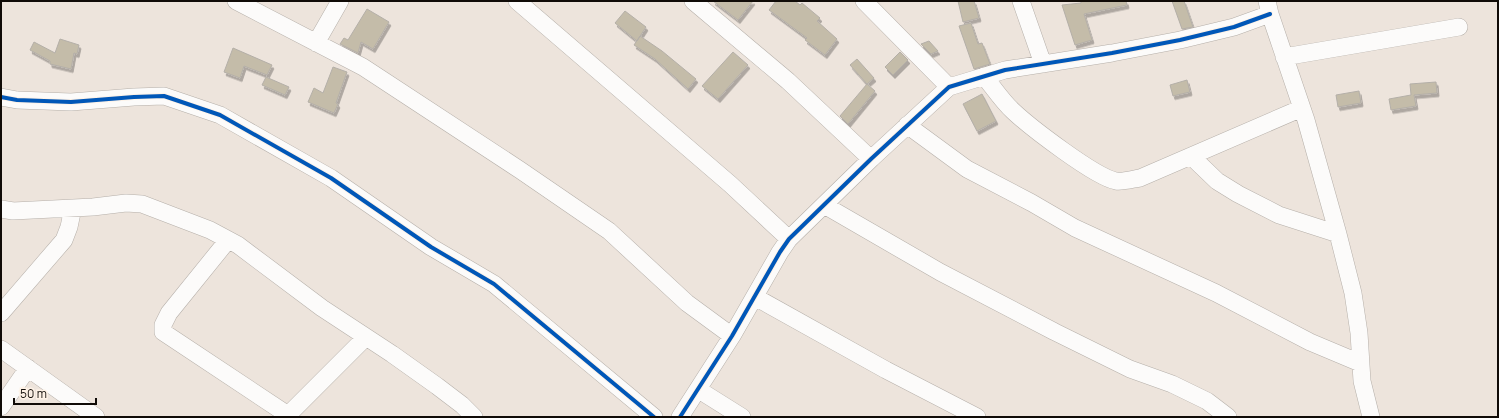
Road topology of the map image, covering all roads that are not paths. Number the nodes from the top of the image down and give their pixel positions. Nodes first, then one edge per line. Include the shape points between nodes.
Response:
1 (236, 1) edge
2 (340, 1) edge
3 (517, 1) edge
4 (693, 1) edge
5 (864, 1) edge
6 (1021, 1) edge
7 (1269, 7) edge
8 (1459, 27) dead end
9 (316, 42) junction
10 (1284, 57) junction
11 (1043, 64) junction
12 (984, 76) junction
13 (949, 87) junction
14 (1, 97) edge
15 (1302, 108) junction
16 (907, 125) junction
17 (1191, 156) junction
18 (871, 159) junction
19 (824, 205) junction
20 (73, 208) junction
21 (1, 209) edge
22 (1338, 234) junction
23 (789, 239) junction
24 (228, 240) junction
25 (755, 297) junction
26 (1, 313) edge
27 (732, 336) junction
28 (366, 337) junction
29 (1, 349) edge
30 (1360, 363) junction
31 (28, 368) junction
32 (699, 390) junction
33 (1, 407) edge
34 (290, 416) edge
35 (96, 417) edge
36 (474, 417) edge
37 (654, 417) edge
38 (680, 417) edge
39 (742, 417) edge
40 (977, 417) edge
41 (1228, 417) edge
42 (1371, 417) edge

1 - 9 street
2 - 9 street
3 - 23 street via 730,184
4 - 18 street via 788,81
5 - 13 street
6 - 11 street
7 - 10 street
7 - 11 street via 1234,27 1180,40
8 - 10 street
9 - 27 street via 363,67 570,203 609,231 687,302
10 - 15 street
11 - 12 street
12 - 13 street
12 - 17 street via 1012,111 1079,162 1101,175 1117,181 1140,178
13 - 16 street
14 - 37 street via 71,102 164,96 220,115 331,178 431,247 494,284
15 - 17 street
15 - 22 street
16 - 18 street
16 - 30 street via 967,169 1075,228 1216,293 1310,342
17 - 22 street via 1217,181 1238,194 1279,215
18 - 19 street
19 - 23 street
19 - 41 street via 940,272 1055,332 1207,401
20 - 21 street via 13,211
20 - 24 street via 142,204 210,230
20 - 26 street via 64,240
22 - 30 street via 1353,293
23 - 25 street
24 - 28 street
24 - 34 street via 170,313 163,325 163,332
25 - 27 street
25 - 40 street
27 - 32 street
28 - 34 street
28 - 36 street via 437,386
29 - 31 street
30 - 42 street
31 - 33 street
31 - 35 street
32 - 38 street
32 - 39 street

